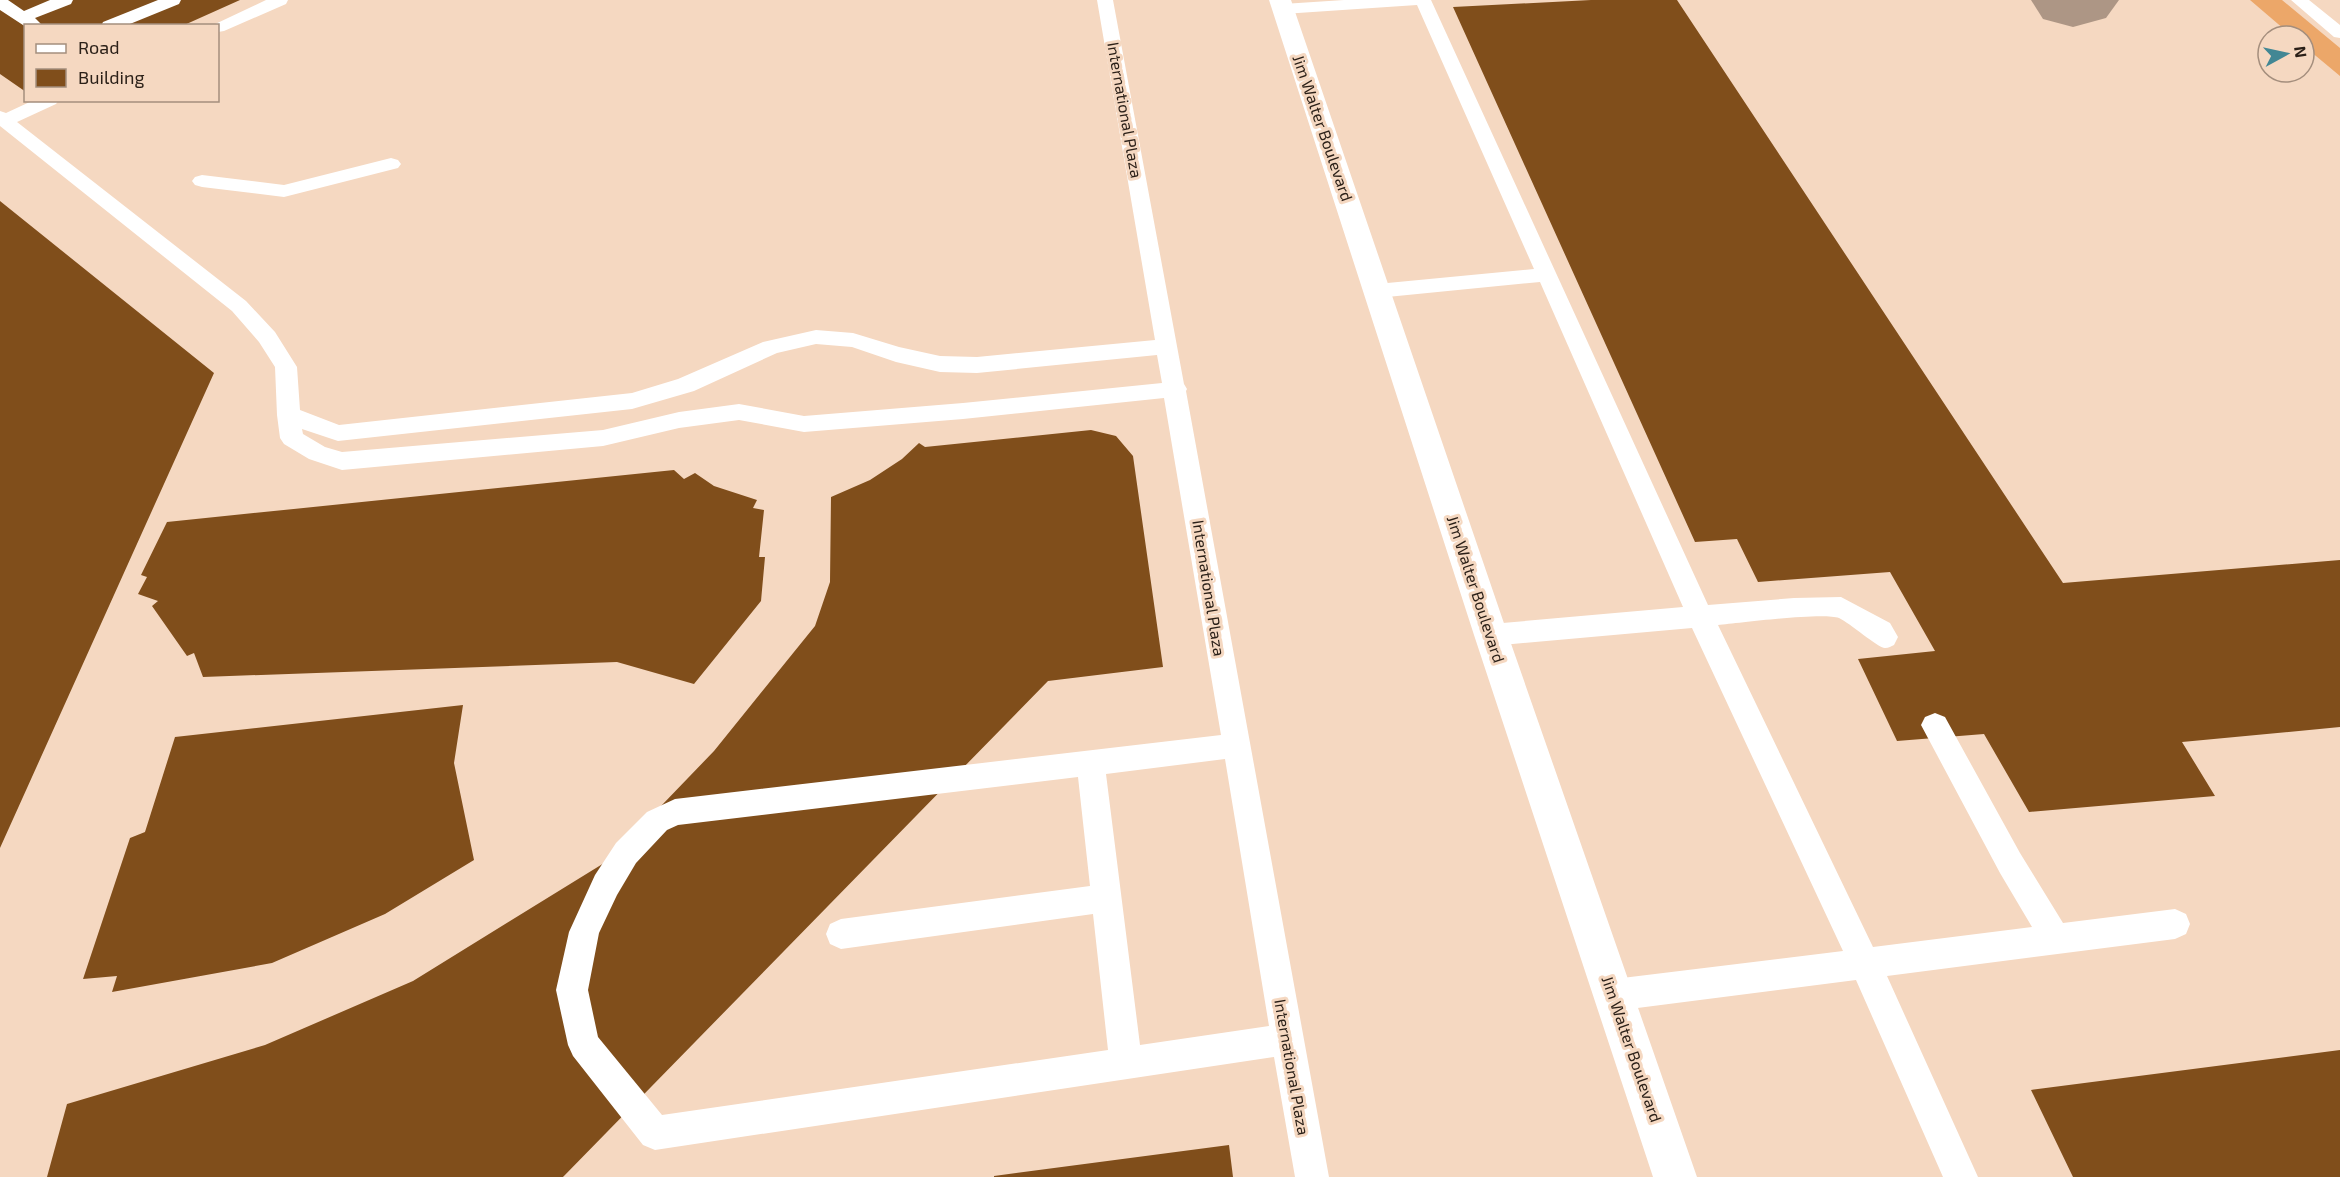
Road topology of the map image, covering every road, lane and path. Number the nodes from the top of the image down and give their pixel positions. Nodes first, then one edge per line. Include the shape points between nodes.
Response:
1 (66, 0) edge
2 (172, 0) edge
3 (280, 0) edge
4 (1105, 0) edge
5 (1422, 0) edge
6 (2299, 0) edge
7 (1382, 1) edge
8 (0, 2) edge
9 (1281, 4) edge
10 (29, 21) edge
11 (115, 24) edge
12 (219, 27) edge
13 (2340, 33) edge
14 (45, 102) edge
15 (2, 119) edge
16 (391, 164) dead end
17 (202, 181) dead end
18 (1546, 275) junction
19 (1377, 291) junction
20 (1168, 346) junction
21 (1176, 389) junction
22 (288, 415) junction
23 (1701, 618) junction
24 (1491, 635) junction
25 (1884, 637) dead end
26 (1935, 725) dead end
27 (1235, 746) junction
28 (1091, 763) junction
29 (1107, 898) junction
30 (2175, 924) dead end
31 (841, 934) dead end
32 (2055, 939) junction
33 (1864, 962) junction
34 (1614, 995) junction
35 (1287, 1039) junction
36 (1126, 1064) junction
37 (1312, 1177) edge
38 (1675, 1177) edge
39 (1961, 1177) edge

1 - 10 lane
2 - 11 lane
3 - 12 lane
4 - 20 lane, International Plaza
5 - 7 lane
5 - 18 lane
6 - 13 lane
7 - 9 lane
8 - 10 lane
9 - 19 street, Jim Walter Boulevard
14 - 15 lane
15 - 22 lane via 239,306 267,337 286,367
16 - 17 lane via 284,191
18 - 19 lane
18 - 23 lane
19 - 24 street, Jim Walter Boulevard
20 - 21 lane, International Plaza
20 - 22 lane via 976,365 940,364 853,340 816,337 771,347 686,385 632,401 338,433
21 - 22 lane via 804,424 739,412 679,420 603,438 342,461 317,453 292,438
21 - 27 lane, International Plaza
23 - 24 lane
23 - 25 lane via 1794,608 1841,608 1881,631
23 - 33 lane
24 - 34 street, Jim Walter Boulevard
26 - 32 lane
27 - 28 lane
27 - 35 lane, International Plaza
28 - 29 lane
28 - 36 lane via 675,812 657,821 634,845 606,885 584,932 572,990 584,1045 655,1133
29 - 31 lane
29 - 36 lane
30 - 32 lane
32 - 33 lane
33 - 34 lane
33 - 39 lane
34 - 38 street, Jim Walter Boulevard
35 - 36 lane
35 - 37 lane, International Plaza

